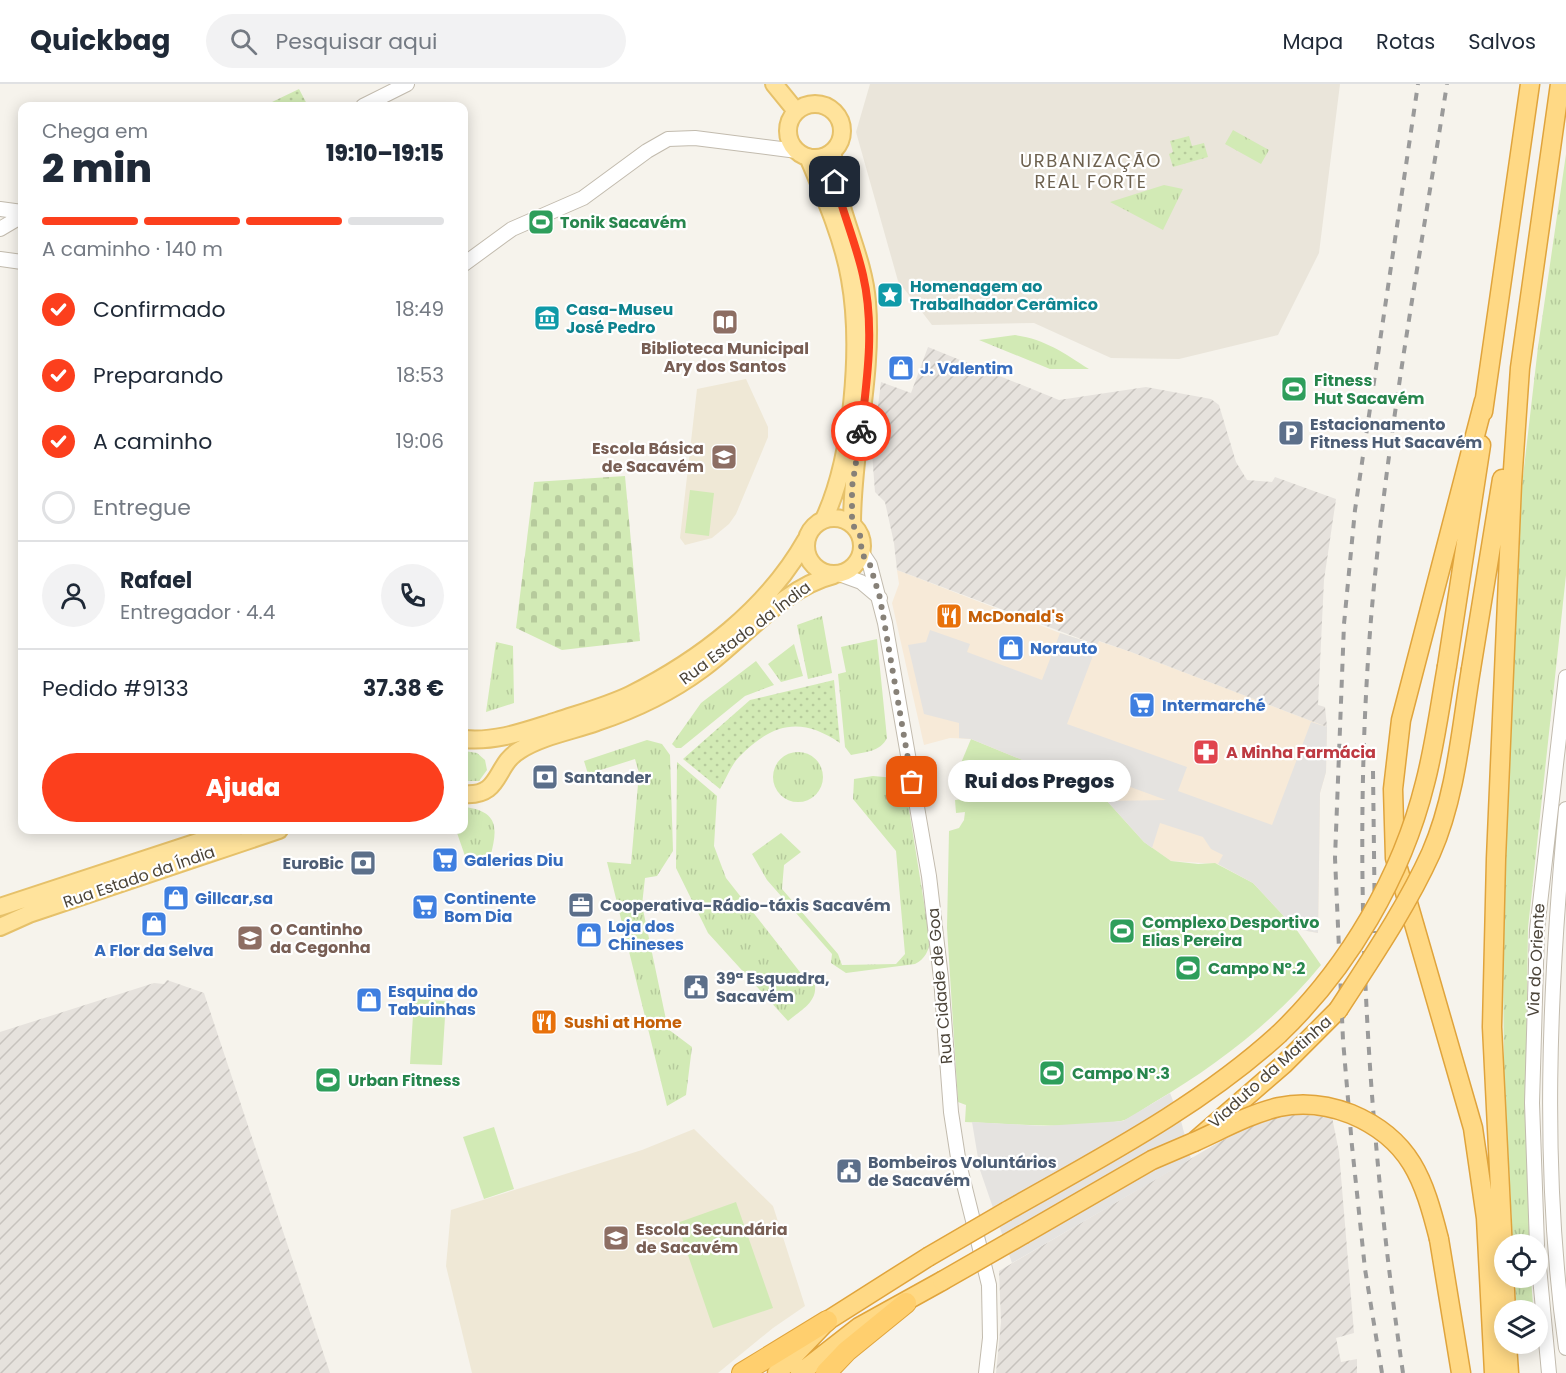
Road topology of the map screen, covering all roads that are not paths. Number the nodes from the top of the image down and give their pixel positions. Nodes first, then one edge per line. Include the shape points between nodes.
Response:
1 (407, 84) edge
2 (774, 84) edge
3 (1530, 84) edge
4 (1560, 84) edge
5 (371, 102) edge
6 (796, 111) junction
7 (833, 151) junction
8 (802, 154) junction
9 (0, 209) edge
10 (18, 213) edge
11 (18, 217) edge
12 (0, 229) edge
13 (0, 259) edge
14 (18, 261) edge
15 (468, 261) edge
16 (1484, 401) junction
17 (1516, 425) junction
18 (824, 519) junction
19 (852, 524) junction
20 (806, 540) junction
21 (862, 554) junction
22 (837, 574) junction
23 (880, 598) junction
24 (1566, 676) edge
25 (469, 740) edge
26 (500, 773) junction
27 (468, 794) edge
28 (1566, 809) edge
29 (222, 834) edge
30 (267, 834) edge
31 (0, 907) edge
32 (0, 927) edge
33 (1532, 1103) junction
34 (1194, 1142) junction
35 (1552, 1144) junction
36 (1533, 1182) junction
37 (1536, 1234) edge
38 (1505, 1300) edge
39 (906, 1303) junction
40 (827, 1321) junction
41 (1548, 1347) edge
42 (1566, 1348) edge
43 (1508, 1354) edge
44 (1547, 1354) edge
45 (742, 1373) edge
46 (777, 1373) edge
47 (800, 1373) edge
48 (826, 1373) edge
49 (986, 1373) edge
50 (1461, 1373) edge
51 (1494, 1373) edge
52 (1509, 1373) edge
53 (1549, 1373) edge
54 (1555, 1373) edge

1 - 5 street
2 - 6 main road
3 - 16 highway
4 - 17 highway via 1520,368
6 - 7 main road via 814,104 834,111 842,133
6 - 8 main road via 788,133
7 - 8 main road via 823,157
7 - 19 main road via 835,182 863,275 870,345 853,476
8 - 15 street via 752,144 668,139 583,198 512,229
8 - 18 main road via 824,198 850,279 853,381 834,498
9 - 10 street
11 - 12 street
13 - 14 street
16 - 40 highway, Viaduto da Matinha, bridge via 1479,470 1425,784 1394,869 1352,944 1296,1018 1212,1088
16 - 51 highway via 1401,720 1393,789 1395,858 1473,1128 1486,1218
17 - 34 highway, Viaduto da Matinha, bridge via 1504,470 1452,785 1432,851 1398,915 1338,1010 1322,1029
17 - 38 highway via 1492,1027
18 - 19 main road via 839,518
18 - 20 main road via 812,527
19 - 21 main road via 860,535
20 - 22 main road via 811,564 825,573
20 - 25 main road, Rua Estado da Índia via 781,579 756,605 725,634 664,676 628,696 507,737
21 - 22 main road via 853,567
21 - 23 street, Rua Cidade de Goa via 870,565
22 - 23 street via 861,582
22 - 26 main road, Rua Estado da Índia via 813,580 793,593 702,670 600,722 523,747
23 - 49 street, Rua Cidade de Goa via 928,876 959,1164 988,1271 990,1338
24 - 33 street, Via do Oriente via 1537,930
25 - 26 main road, Rua Estado da Índia via 487,744 496,753
26 - 27 main road, Rua Estado da Índia via 489,789
28 - 35 street, Via do Oriente via 1553,993
29 - 31 main road, Rua Estado da Índia
30 - 32 main road, Rua Estado da Índia
33 - 35 street
33 - 36 street, Via do Oriente
34 - 39 highway, Viaduto da Matinha, bridge via 1152,1160
34 - 50 highway, bridge via 1280,1107 1296,1105 1335,1108 1373,1123 1407,1154 1427,1192
35 - 36 street
35 - 42 street, Via do Oriente via 1555,1235
36 - 37 street, Via do Oriente
39 - 47 highway, Viaduto da Matinha via 858,1327
39 - 48 highway
40 - 45 highway
40 - 46 highway, Viaduto da Matinha
41 - 54 street
43 - 52 highway
44 - 53 street

